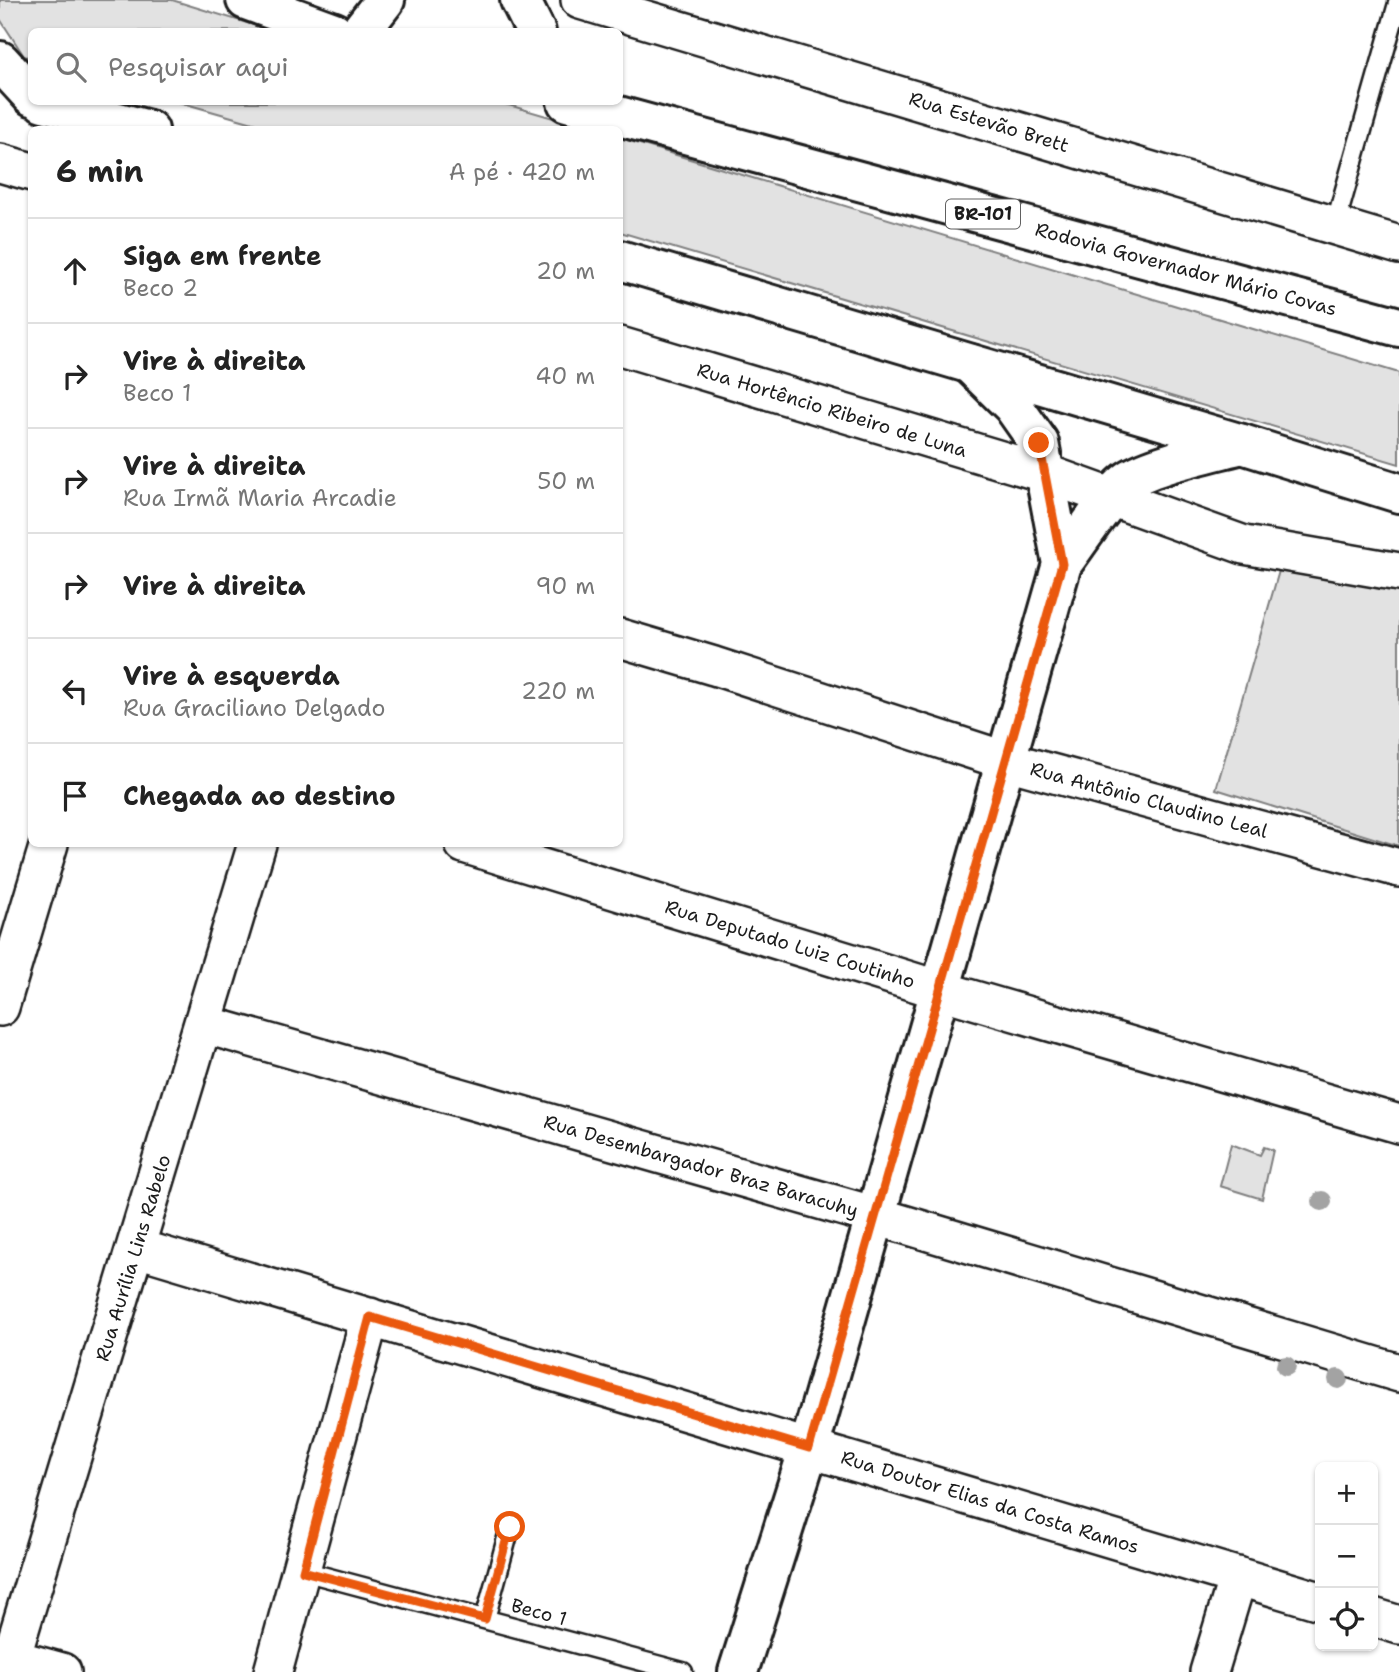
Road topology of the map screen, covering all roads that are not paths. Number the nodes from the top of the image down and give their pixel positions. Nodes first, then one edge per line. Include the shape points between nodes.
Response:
1 (246, 0) edge
2 (385, 0) edge
3 (520, 0) edge
4 (580, 0) edge
5 (1399, 0) edge
6 (323, 28) edge
7 (363, 28) edge
8 (535, 28) edge
9 (1395, 33) edge
10 (0, 61) edge
11 (0, 87) edge
12 (28, 92) edge
13 (28, 96) edge
14 (54, 105) edge
15 (583, 105) edge
16 (134, 126) edge
17 (0, 163) edge
18 (28, 171) edge
19 (1335, 225) junction
20 (1399, 245) edge
21 (623, 261) edge
22 (1399, 327) edge
23 (623, 346) edge
24 (970, 364) junction
25 (1242, 444) junction
26 (1044, 473) junction
27 (1399, 493) edge
28 (1112, 498) junction
29 (1062, 564) junction
30 (1399, 572) edge
31 (623, 639) edge
32 (1007, 761) junction
33 (48, 847) edge
34 (256, 847) edge
35 (474, 847) edge
36 (1399, 868) edge
37 (940, 990) junction
38 (0, 1007) edge
39 (203, 1024) junction
40 (1399, 1124) edge
41 (876, 1216) junction
42 (137, 1248) junction
43 (370, 1317) junction
44 (1399, 1373) edge
45 (809, 1448) junction
46 (510, 1527) dead end
47 (303, 1571) junction
48 (1238, 1576) junction
49 (1315, 1599) edge
50 (485, 1619) junction
51 (1378, 1619) edge
52 (1399, 1625) edge
53 (6, 1662) edge
54 (62, 1672) edge
55 (273, 1672) edge
56 (684, 1672) edge
57 (738, 1672) edge
58 (1209, 1672) edge

1 - 6 main road
2 - 7 main road
3 - 8 main road
4 - 19 street, Rua Estevão Brett
5 - 9 lane
9 - 19 lane
10 - 12 main road
11 - 13 main road
14 - 16 main road
15 - 22 main road, Rodovia Governador Mário Covas / BR-101
17 - 18 street
19 - 20 street, Rua Estevão Brett
21 - 24 main road
23 - 26 street, Rua Hortêncio Ribeiro de Luna
24 - 25 main road
24 - 26 main road via 1013,406 1039,443
25 - 27 main road
25 - 28 main road via 1154,469 1129,481
26 - 28 street, Rua Hortêncio Ribeiro de Luna
26 - 29 main road
28 - 29 main road
28 - 30 street, Rua Hortêncio Ribeiro de Luna via 1244,545
29 - 32 main road
31 - 32 street, Rua Antônio Claudino Leal
32 - 36 street, Rua Antônio Claudino Leal
32 - 37 main road
33 - 38 street
34 - 39 street, Rua Aurília Lins Rabelo
35 - 37 street, Rua Deputado Luiz Coutinho
37 - 40 street, Rua Deputado Luiz Coutinho
37 - 41 main road
39 - 41 street, Rua Desembargador Braz Baracuhy
39 - 42 street, Rua Aurília Lins Rabelo
41 - 44 street, Rua Desembargador Braz Baracuhy
41 - 45 main road
42 - 43 street, Rua Doutor Elias da Costa Ramos
42 - 53 street, Rua Aurília Lins Rabelo
43 - 45 street, Rua Doutor Elias da Costa Ramos
43 - 47 street
45 - 48 street, Rua Doutor Elias da Costa Ramos
45 - 57 main road
46 - 50 lane
47 - 50 lane, Beco 1
47 - 55 street
48 - 49 street, Rua Doutor Elias da Costa Ramos
48 - 58 street
50 - 56 lane, Beco 1
51 - 52 street
53 - 54 street

